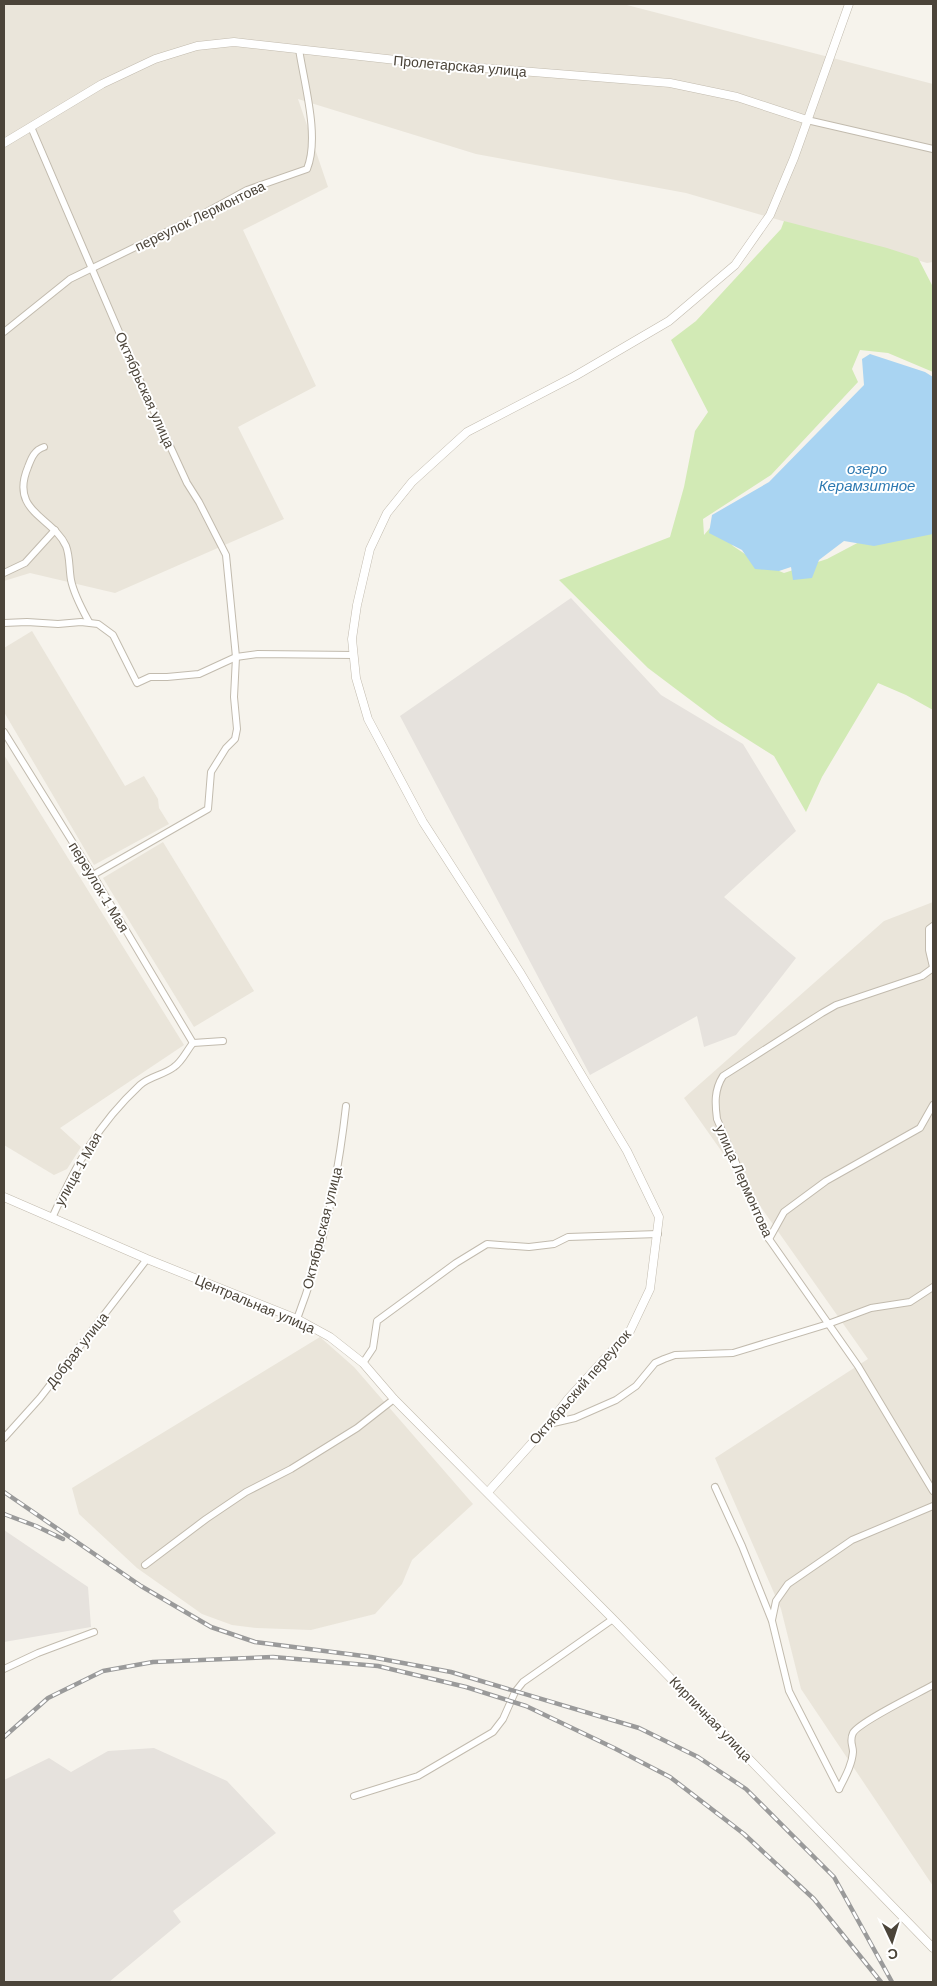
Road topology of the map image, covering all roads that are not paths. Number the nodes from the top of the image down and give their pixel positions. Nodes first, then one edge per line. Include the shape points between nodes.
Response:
1 (849, 4) edge
2 (299, 49) junction
3 (807, 120) junction
4 (31, 128) junction
5 (4, 143) edge
6 (933, 149) edge
7 (92, 268) junction
8 (4, 332) edge
9 (44, 447) dead end
10 (55, 530) junction
11 (4, 572) edge
12 (89, 622) junction
13 (4, 623) edge
14 (354, 655) junction
15 (236, 657) junction
16 (4, 732) edge
17 (93, 876) junction
18 (933, 926) edge
19 (933, 968) edge
20 (223, 1041) dead end
21 (193, 1043) junction
22 (933, 1105) edge
23 (346, 1106) dead end
24 (4, 1197) edge
25 (52, 1218) junction
26 (658, 1234) junction
27 (769, 1239) junction
28 (147, 1259) junction
29 (933, 1287) edge
30 (297, 1319) junction
31 (828, 1324) junction
32 (363, 1363) junction
33 (394, 1399) junction
34 (549, 1424) junction
35 (4, 1438) edge
36 (715, 1486) dead end
37 (933, 1491) edge
38 (488, 1492) junction
39 (933, 1506) edge
40 (145, 1565) dead end
41 (613, 1619) junction
42 (772, 1621) junction
43 (94, 1632) dead end
44 (4, 1669) edge
45 (933, 1686) edge
46 (354, 1796) dead end
47 (933, 1948) edge

1 - 3 street, Октябрьский переулок
2 - 3 street, Пролетарская улица via 432,64 670,83 737,97
2 - 4 street, Пролетарская улица via 234,42 197,46 155,59 102,84
2 - 7 street, переулок Лермонтова via 310,122 311,158 307,169 248,190
3 - 6 street, Пролетарская улица
3 - 14 street, Октябрьский переулок via 770,215 735,266 669,321 575,376 467,432 412,482 387,513 370,549 356,605 352,639
4 - 5 street, Пролетарская улица
4 - 7 street, Октябрьская улица
7 - 8 street via 70,279
7 - 15 street, Октябрьская улица via 187,483 226,555
9 - 10 street via 33,455 23,478 25,496 32,512
10 - 11 street via 25,562
10 - 12 street via 66,548 73,589
12 - 13 street
12 - 15 street via 113,635 137,683 150,676 167,678 199,674
14 - 15 street via 258,654
14 - 26 street, Октябрьский переулок via 356,678 368,719 423,822 521,974 627,1151 659,1217
15 - 17 street, Октябрьская улица via 234,697 237,729 212,772 208,809
16 - 17 street, переулок 1 Мая
17 - 21 street, переулок 1 Мая
18 - 19 street via 929,929 929,950
19 - 27 street, улица Лермонтова via 922,976 836,1005 722,1076 715,1100 717,1119
20 - 21 street
21 - 25 street, улица 1 Мая via 175,1067 142,1082 94,1136
22 - 27 street via 920,1128 826,1181 784,1212
23 - 30 street, Октябрьская улица via 326,1226
24 - 25 street, Центральная улица
25 - 28 street, Центральная улица
26 - 32 street via 568,1237 554,1244 529,1247 488,1244 456,1263 377,1321 373,1348
26 - 34 street, Октябрьский переулок via 650,1289 630,1331
27 - 31 street, улица Лермонтова
28 - 30 street, Центральная улица
28 - 35 street, Добрая улица via 40,1398
29 - 31 street via 910,1302 871,1308
30 - 32 street, Центральная улица via 330,1337
31 - 34 street via 732,1353 664,1359 655,1363 636,1386 616,1400 575,1418
31 - 37 street, улица Лермонтова via 858,1366
32 - 33 street, Центральная улица
33 - 38 street, Центральная улица
33 - 40 street via 357,1428 291,1469 246,1492
34 - 38 street, Октябрьский переулок
36 - 42 street
38 - 41 street, Кирпичная улица
39 - 42 street via 852,1540 788,1584 776,1601
41 - 46 street via 523,1682 493,1732 418,1776
41 - 47 street, Кирпичная улица
42 - 45 street via 789,1691 840,1789 850,1767 853,1750 850,1741 854,1731
43 - 44 street

